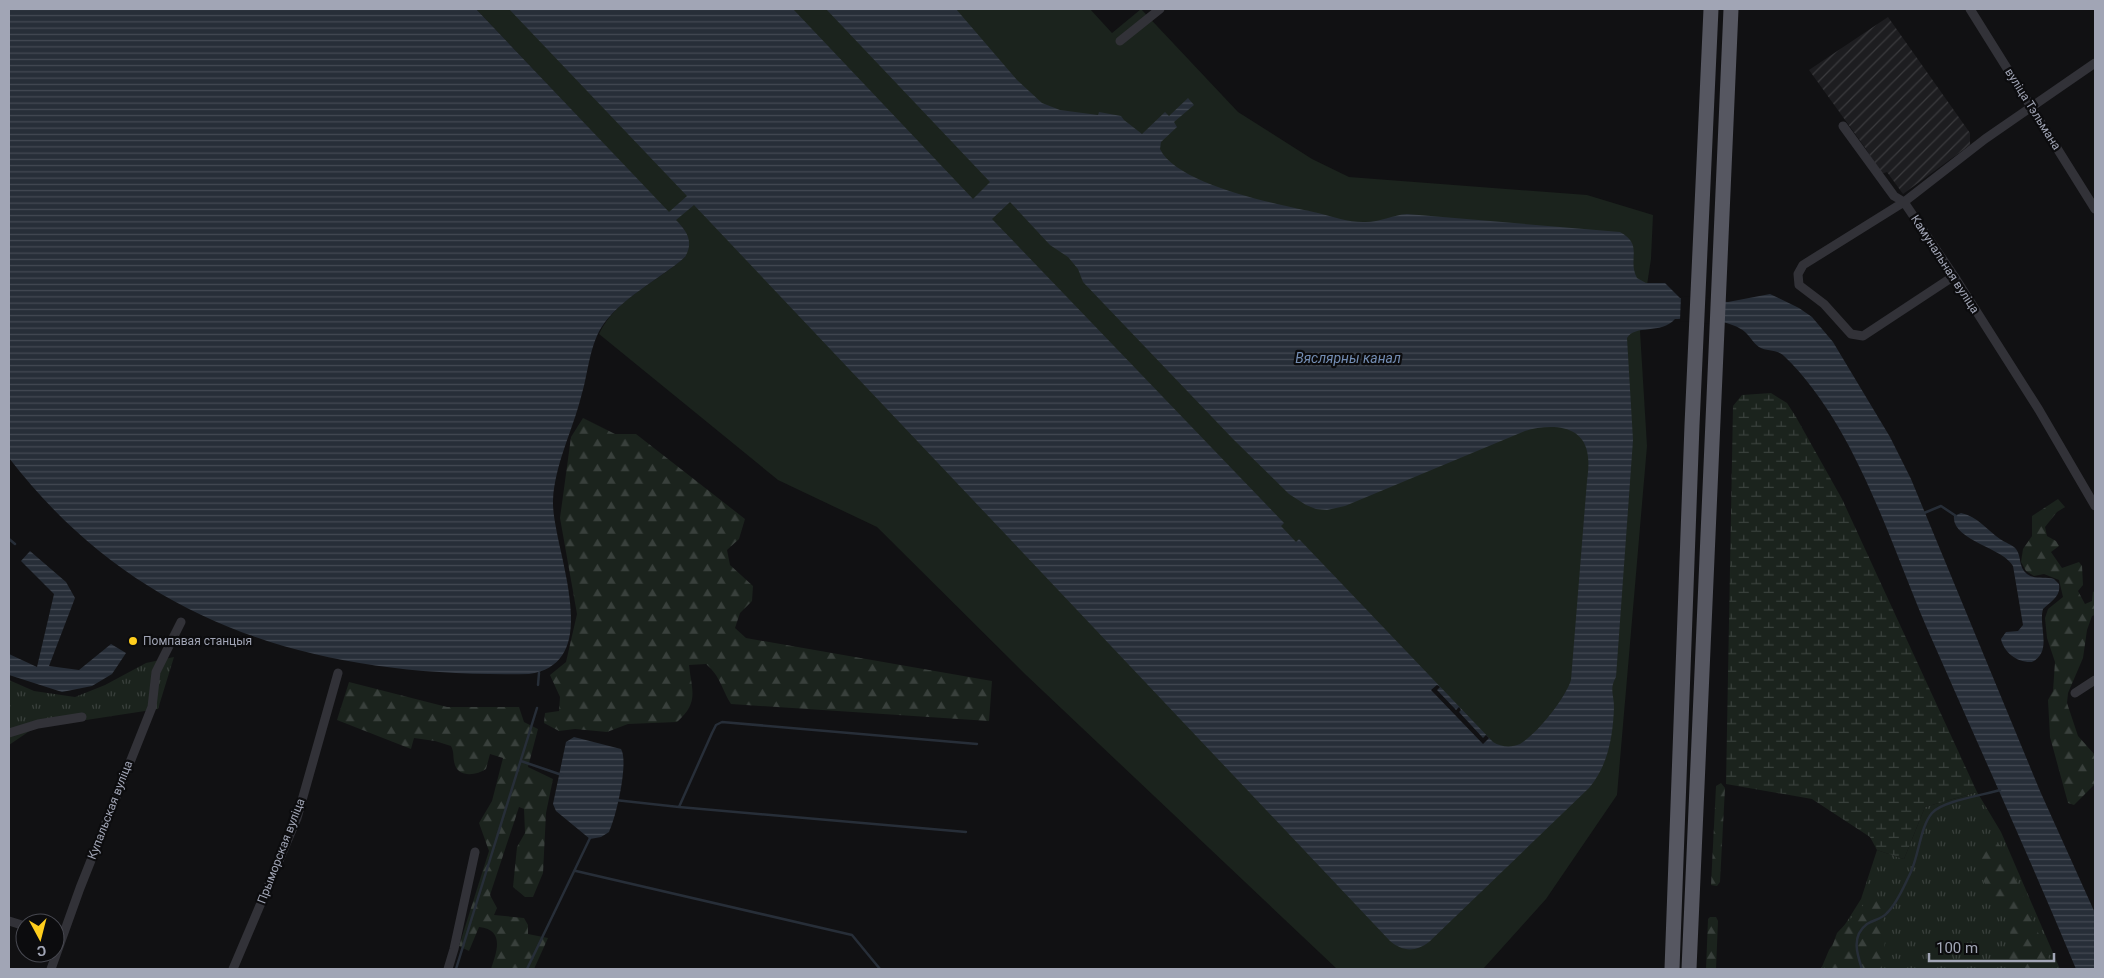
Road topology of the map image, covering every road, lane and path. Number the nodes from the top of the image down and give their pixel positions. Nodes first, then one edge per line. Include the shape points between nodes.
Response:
1 (1160, 9) edge
2 (1711, 9) edge
3 (1731, 9) edge
4 (1970, 9) edge
5 (1120, 41) dead end
6 (2095, 63) edge
7 (2032, 106) junction
8 (1843, 126) dead end
9 (1904, 202) junction
10 (2095, 209) edge
11 (1954, 276) junction
12 (2095, 486) edge
13 (2086, 492) junction
14 (2095, 506) edge
15 (182, 622) dead end
16 (338, 673) dead end
17 (2095, 680) edge
18 (2075, 693) dead end
19 (82, 716) dead end
20 (9, 733) edge
21 (475, 852) dead end
22 (65, 920) edge
23 (234, 968) edge
24 (244, 969) edge
25 (448, 969) edge
26 (1672, 969) edge
27 (1689, 969) edge

1 - 5 street
2 - 26 highway
3 - 27 highway
4 - 7 street, вуліца Тэльмана
6 - 7 street
7 - 9 street
7 - 10 street, вуліца Тэльмана
8 - 9 street, Камунальная вуліца via 1894,196
9 - 11 street, Камунальная вуліца
9 - 11 street via 1803,265 1798,274 1799,285 1824,304 1851,334 1859,337
11 - 13 street, Камунальная вуліца via 2039,410
12 - 13 street
13 - 14 street, Камунальная вуліца
15 - 22 street, Купальская вуліца via 156,672 152,707
16 - 23 street, Прыморская вуліца via 297,818
17 - 18 street
19 - 20 street
21 - 25 street
23 - 24 street

